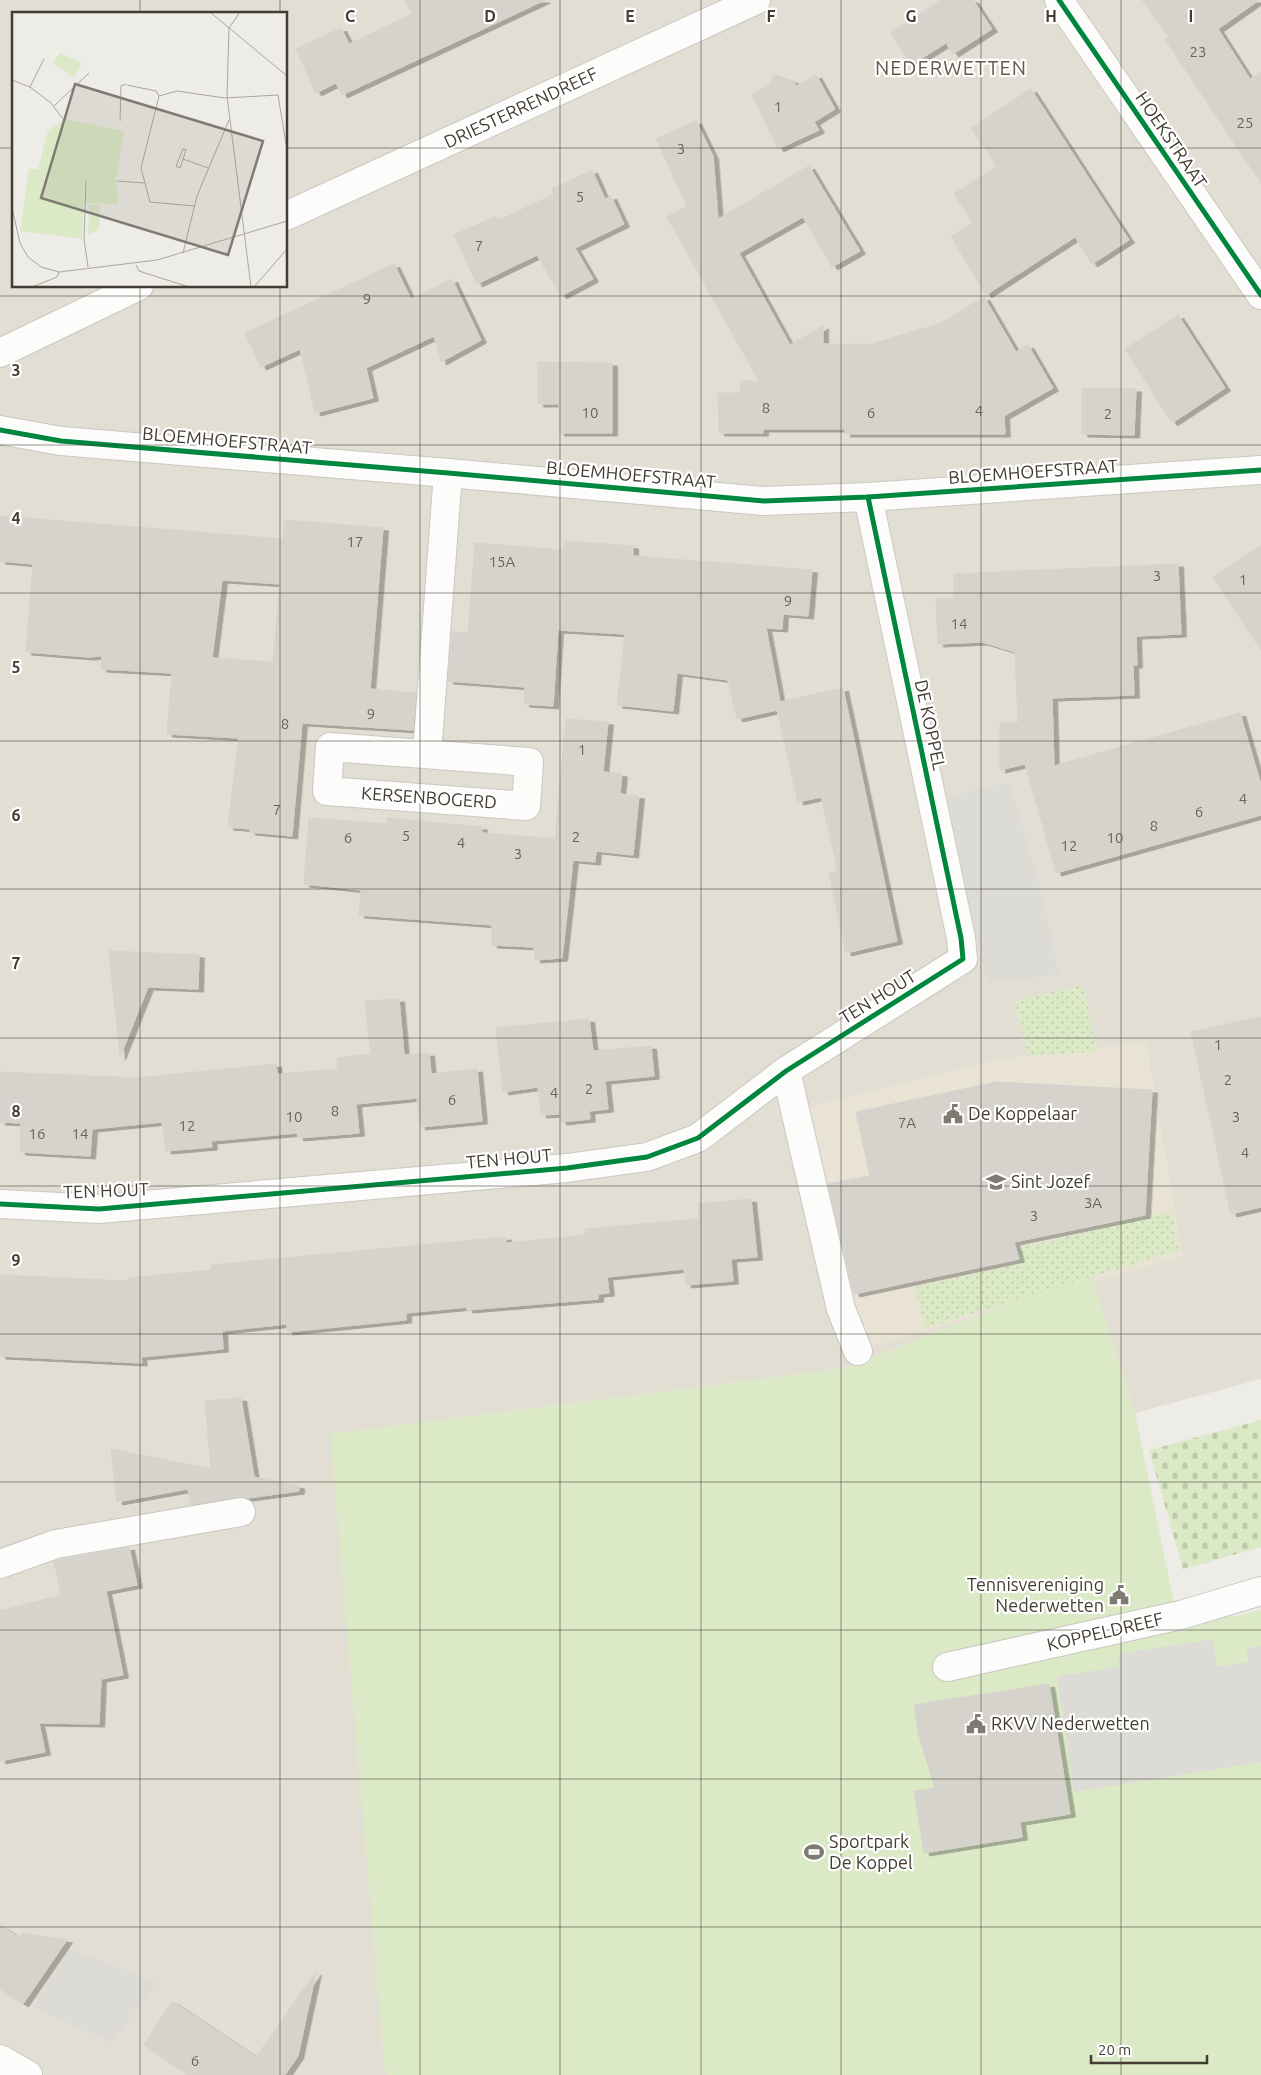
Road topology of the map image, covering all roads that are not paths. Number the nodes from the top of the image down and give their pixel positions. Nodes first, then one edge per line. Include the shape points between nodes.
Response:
1 (756, 0) edge
2 (1059, 0) edge
3 (288, 215) edge
4 (135, 288) edge
5 (1261, 295) edge
6 (0, 353) edge
7 (0, 430) edge
8 (1261, 470) edge
9 (448, 472) junction
10 (868, 497) junction
11 (428, 754) junction
12 (963, 959) joint
13 (786, 1071) junction
14 (0, 1204) edge
15 (858, 1351) dead end
16 (241, 1512) dead end
17 (0, 1564) edge
18 (1261, 1591) edge
19 (947, 1667) dead end
20 (0, 2060) edge
21 (28, 2075) edge

1 - 3 street, DRIESTERRENDREEF
2 - 5 street, HOEKSTRAAT
4 - 6 street
7 - 9 street, BLOEMHOEFSTRAAT via 61,441
8 - 10 street, BLOEMHOEFSTRAAT
9 - 10 street, BLOEMHOEFSTRAAT via 764,501
9 - 11 street
10 - 12 street, DE KOPPEL
11 - 11 street, KERSENBOGERD via 529,762 526,806 328,790 330,747
12 - 13 street, TEN HOUT
13 - 14 street, TEN HOUT via 698,1138 647,1157 567,1168 99,1209
13 - 15 street via 841,1309
16 - 17 street via 56,1544
18 - 19 street, KOPPELDREEF via 1181,1615
20 - 21 street

